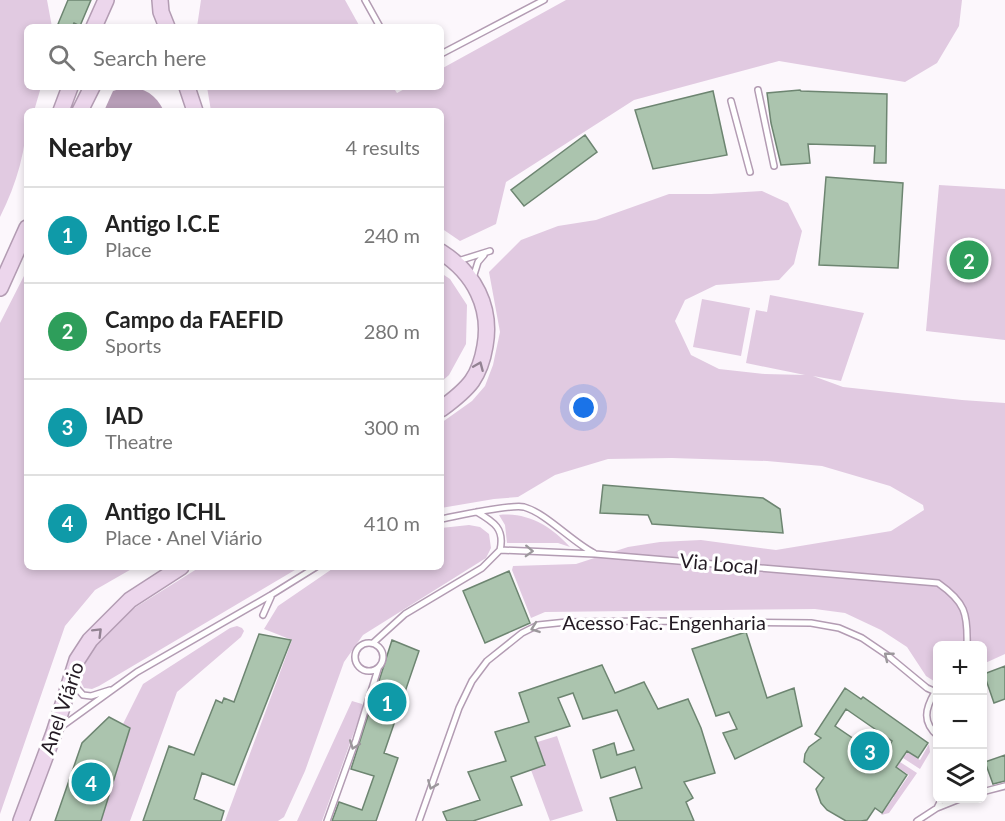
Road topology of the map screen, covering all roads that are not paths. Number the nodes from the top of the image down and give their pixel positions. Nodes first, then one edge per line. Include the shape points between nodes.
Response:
1 (106, 0) edge
2 (160, 0) edge
3 (365, 0) edge
4 (544, 0) edge
5 (95, 24) edge
6 (166, 24) edge
7 (378, 24) edge
8 (444, 52) edge
9 (69, 90) edge
10 (90, 90) edge
11 (758, 90) dead end
12 (730, 101) dead end
13 (62, 108) edge
14 (82, 108) edge
15 (774, 166) dead end
16 (750, 172) dead end
17 (24, 235) edge
18 (444, 254) edge
19 (456, 261) junction
20 (472, 280) junction
21 (0, 288) edge
22 (444, 407) edge
23 (477, 512) junction
24 (444, 518) edge
25 (500, 550) junction
26 (595, 554) junction
27 (177, 570) edge
28 (311, 570) edge
29 (272, 595) junction
30 (263, 615) dead end
31 (967, 641) edge
32 (373, 643) junction
33 (378, 669) junction
34 (73, 674) junction
35 (113, 689) junction
36 (933, 691) edge
37 (933, 697) edge
38 (933, 732) edge
39 (54, 733) junction
40 (1005, 786) edge
41 (987, 791) edge
42 (940, 803) edge
43 (950, 803) edge
44 (937, 808) junction
45 (21, 821) edge
46 (327, 821) edge
47 (419, 821) edge
48 (917, 821) edge

1 - 5 main road
2 - 6 main road
3 - 7 lane
4 - 8 lane
9 - 13 main road
10 - 14 main road
11 - 15 lane
12 - 16 lane
17 - 21 main road
18 - 19 main road
19 - 20 main road
19 - 20 lane via 488,252 478,262
22 -> 20 main road via 472,381 484,355 487,319
23 - 24 lane, Via Local
23 - 25 lane via 500,529
23 - 26 lane, Via Local via 523,507
25 -> 26 lane
25 - 32 lane via 482,568 405,614
26 - 31 lane, Via Local via 938,583 965,610
34 -> 27 main road, Anel Viário via 90,640 130,600
28 - 29 lane
29 - 30 lane
29 - 35 lane
32 - 33 lane via 384,656
32 - 33 lane via 360,646 355,658 362,670
33 -> 46 lane
34 - 35 lane via 74,686 83,695
34 - 39 main road, Anel Viário
35 - 39 lane
36 -> 47 lane, Acesso Fac. Engenharia via 862,638 839,628 649,621 538,625 487,661 472,681
37 - 38 lane via 926,710
39 - 45 main road, Anel Viário
40 - 41 lane
42 - 44 lane
43 - 44 lane
44 - 48 lane

